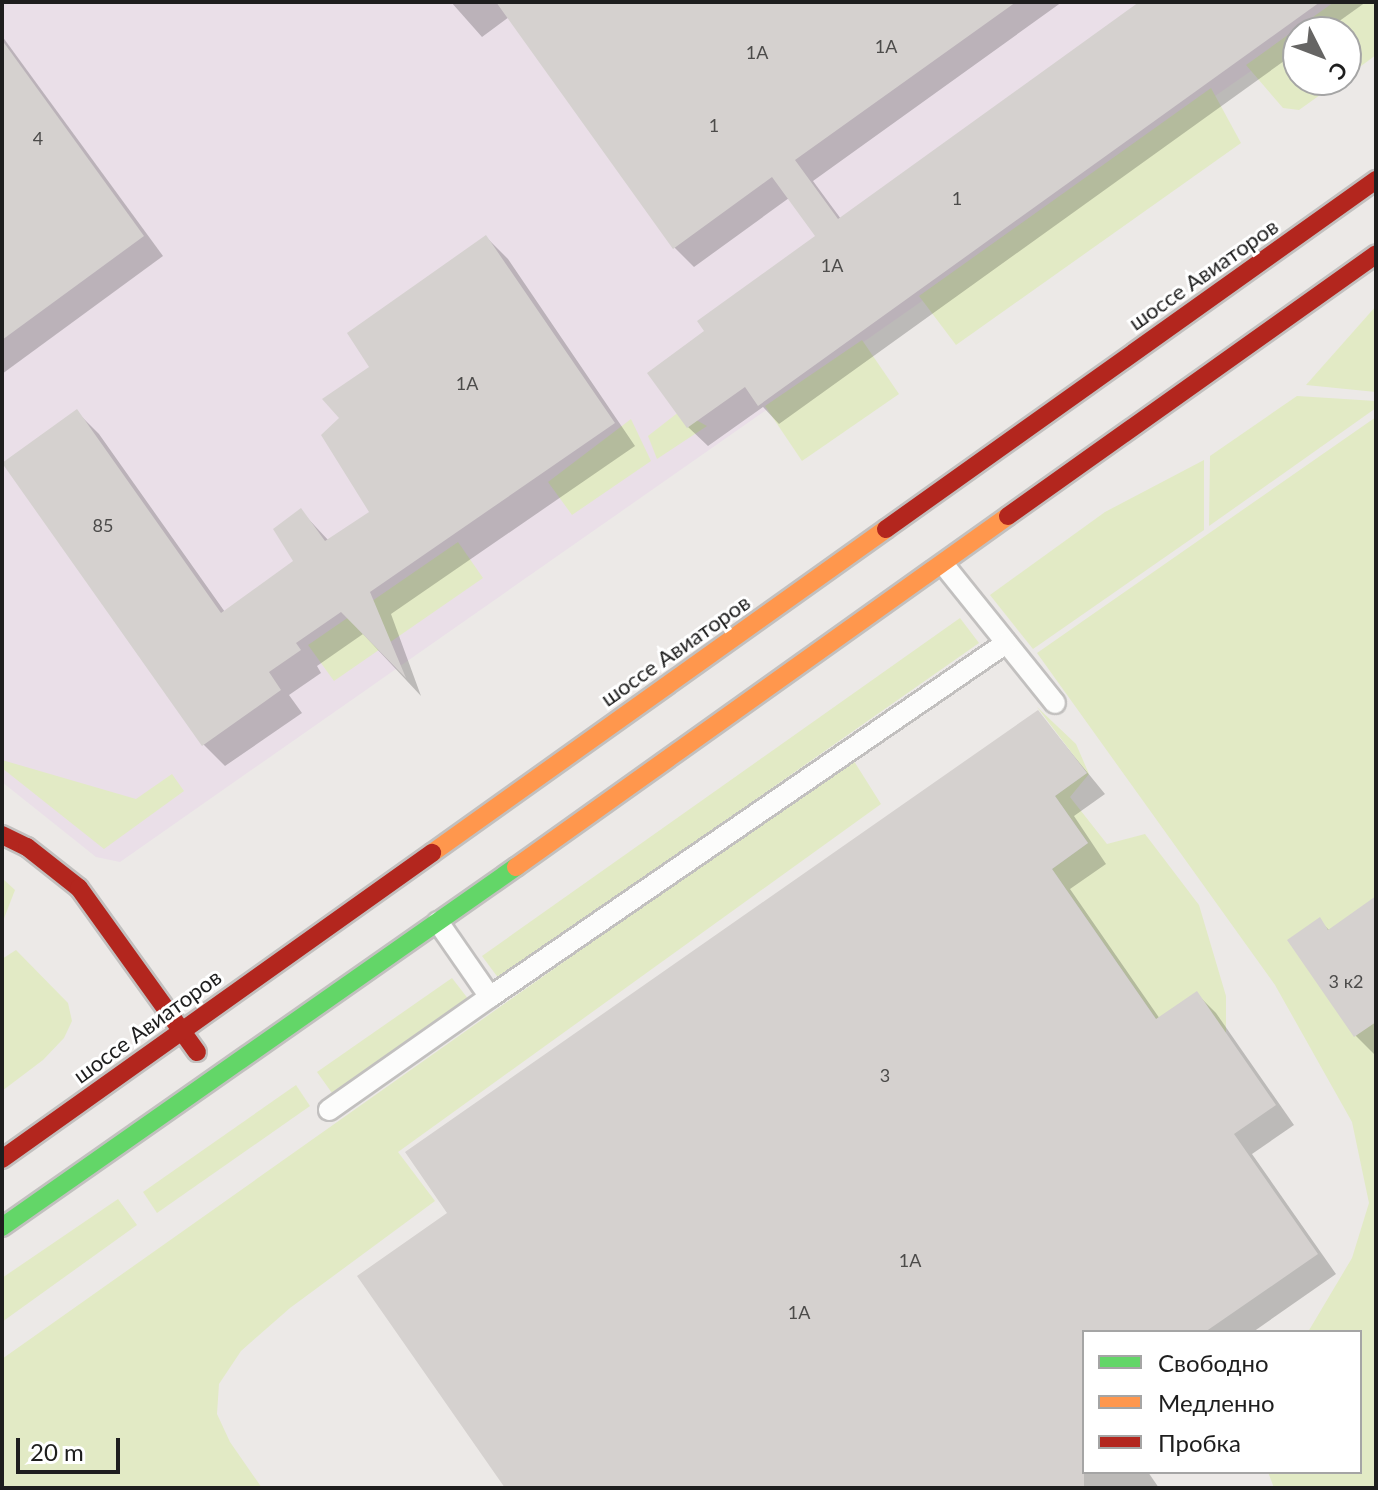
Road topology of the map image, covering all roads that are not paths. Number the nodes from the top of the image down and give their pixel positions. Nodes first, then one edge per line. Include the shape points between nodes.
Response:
1 (1376, 180) edge
2 (1376, 254) edge
3 (944, 565) junction
4 (1006, 643) junction
5 (1055, 703) dead end
6 (2, 835) edge
7 (438, 922) junction
8 (490, 997) junction
9 (182, 1028) junction
10 (215, 1081) junction
11 (329, 1110) dead end
12 (2, 1159) edge
13 (2, 1227) edge

1 - 9 main road, шоссе Авиаторов
2 - 3 main road
3 - 4 lane
3 - 7 main road
4 - 5 lane
4 - 8 lane
6 - 9 main road via 27,847 79,888
7 - 8 lane
7 - 10 main road
8 - 11 lane
9 - 10 main road
9 - 12 main road, шоссе Авиаторов
10 - 13 main road

